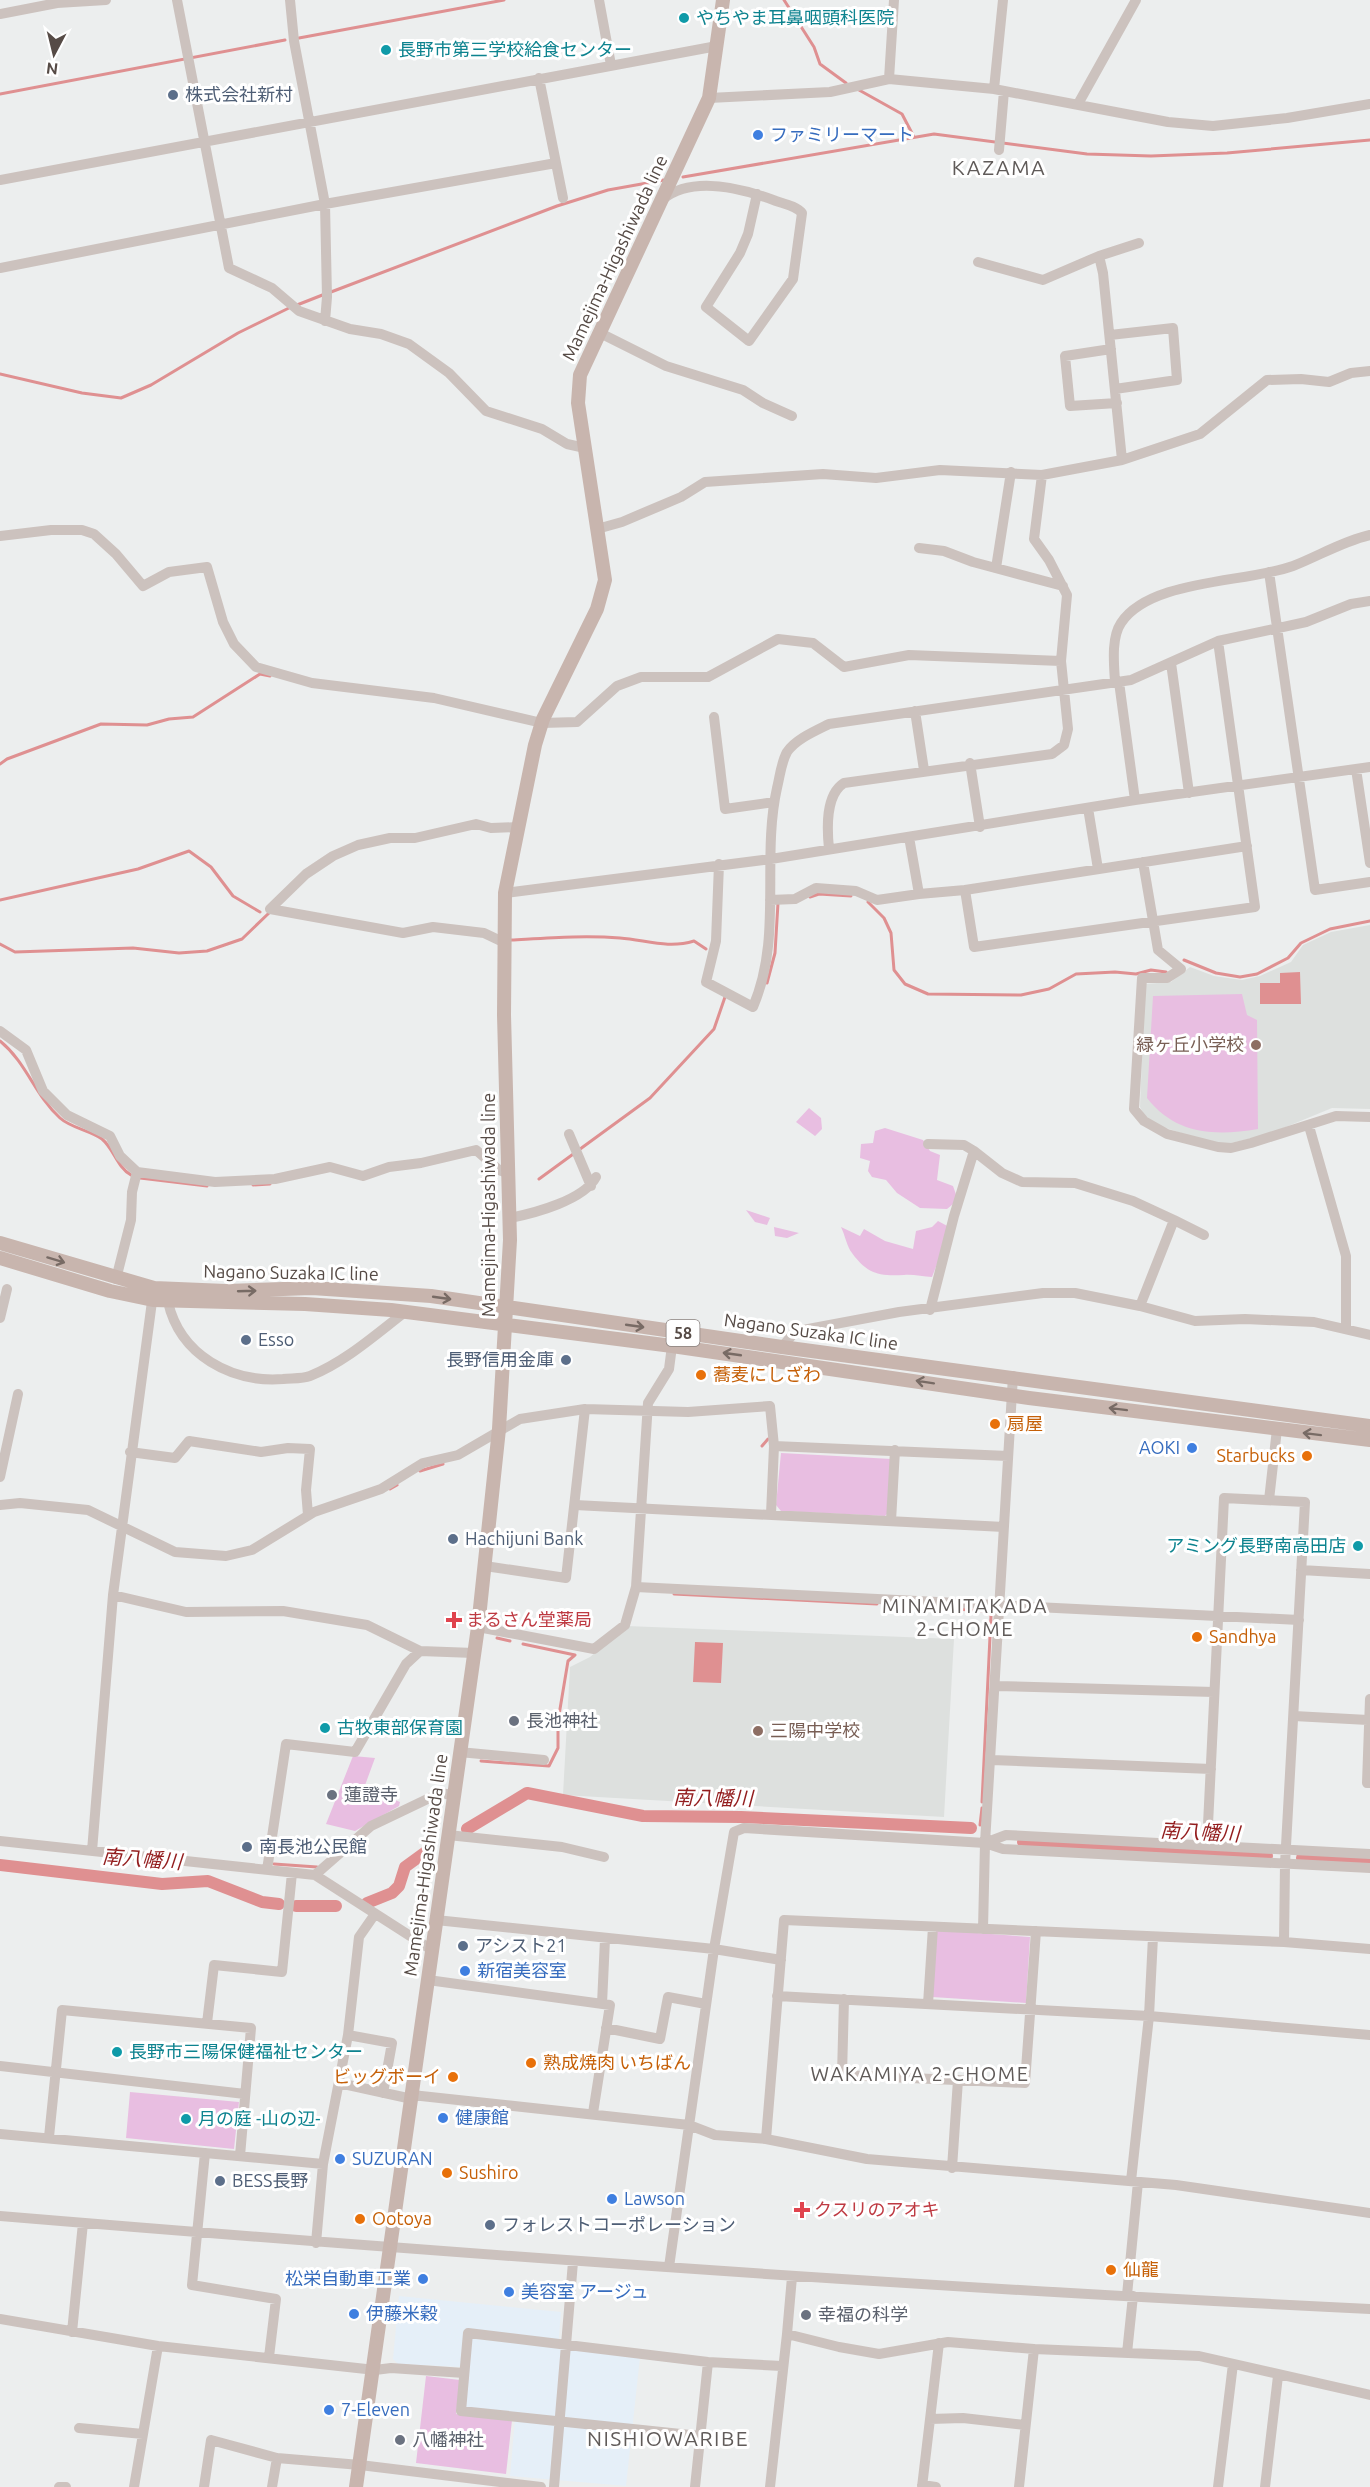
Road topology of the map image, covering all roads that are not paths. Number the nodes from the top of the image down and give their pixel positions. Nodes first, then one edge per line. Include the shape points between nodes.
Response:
1 (106, 0) edge
2 (177, 0) edge
3 (290, 0) edge
4 (599, 0) edge
5 (723, 0) edge
6 (894, 0) edge
7 (1003, 0) edge
8 (1136, 0) edge
9 (52, 2) edge
10 (0, 14) edge
11 (717, 46) junction
12 (611, 65) junction
13 (539, 78) junction
14 (889, 79) junction
15 (999, 90) junction
16 (709, 98) junction
17 (1078, 104) junction
18 (1370, 104) edge
19 (310, 121) junction
20 (203, 141) junction
21 (1000, 146) dead end
22 (556, 163) junction
23 (0, 180) edge
24 (757, 194) junction
25 (563, 198) dead end
26 (661, 202) junction
27 (325, 204) junction
28 (221, 226) junction
29 (1139, 243) dead end
30 (1099, 256) junction
31 (978, 262) dead end
32 (0, 268) edge
33 (325, 321) junction
34 (600, 333) junction
35 (1110, 335) junction
36 (1111, 349) junction
37 (1370, 371) edge
38 (1115, 389) junction
39 (1117, 403) junction
40 (792, 416) dead end
41 (585, 448) junction
42 (1122, 460) junction
43 (1011, 472) junction
44 (1042, 475) junction
45 (597, 530) junction
46 (1370, 535) edge
47 (0, 537) edge
48 (919, 548) dead end
49 (996, 568) junction
50 (1269, 572) junction
51 (1063, 586) junction
52 (1370, 601) edge
53 (1279, 628) junction
54 (1218, 641) junction
55 (1061, 661) junction
56 (1171, 663) junction
57 (1117, 682) junction
58 (1063, 690) junction
59 (915, 711) junction
60 (714, 717) dead end
61 (542, 723) junction
62 (970, 763) junction
63 (1370, 767) edge
64 (1356, 769) junction
65 (924, 770) junction
66 (1298, 776) junction
67 (1238, 786) junction
68 (1189, 793) junction
69 (1135, 800) junction
70 (774, 802) junction
71 (1088, 808) junction
72 (520, 827) junction
73 (980, 827) junction
74 (909, 837) junction
75 (1247, 846) junction
76 (829, 849) junction
77 (771, 859) junction
78 (1143, 862) junction
79 (1370, 863) edge
80 (719, 864) junction
81 (1098, 869) junction
82 (1370, 882) edge
83 (965, 890) junction
84 (505, 893) junction
85 (919, 894) junction
86 (770, 900) junction
87 (1153, 921) junction
88 (505, 944) junction
89 (0, 1031) edge
90 (1370, 1117) edge
91 (1309, 1126) junction
92 (569, 1134) dead end
93 (928, 1144) dead end
94 (974, 1151) junction
95 (137, 1173) junction
96 (510, 1174) junction
97 (510, 1218) junction
98 (1174, 1220) junction
99 (1204, 1235) dead end
100 (0, 1243) edge
101 (0, 1258) edge
102 (116, 1279) junction
103 (7, 1289) dead end
104 (153, 1294) junction
105 (168, 1302) junction
106 (1140, 1306) junction
107 (507, 1307) junction
108 (930, 1310) junction
109 (405, 1312) junction
110 (0, 1318) edge
111 (506, 1325) junction
112 (1346, 1329) junction
113 (1370, 1335) edge
114 (672, 1346) junction
115 (782, 1347) junction
116 (1013, 1376) junction
117 (18, 1394) dead end
118 (1011, 1395) junction
119 (585, 1409) junction
120 (648, 1410) junction
121 (1370, 1426) edge
122 (500, 1429) junction
123 (1276, 1429) junction
124 (1370, 1440) edge
125 (774, 1446) junction
126 (895, 1450) junction
127 (130, 1452) junction
128 (1008, 1456) junction
129 (0, 1477) edge
130 (1269, 1500) junction
131 (0, 1505) edge
132 (575, 1505) junction
133 (642, 1508) junction
134 (771, 1514) junction
135 (308, 1515) junction
136 (891, 1521) junction
137 (121, 1527) junction
138 (1004, 1527) junction
139 (484, 1566) junction
140 (1301, 1570) junction
141 (1370, 1574) edge
142 (636, 1587) junction
143 (113, 1595) junction
144 (1000, 1605) junction
145 (1218, 1616) junction
146 (1299, 1620) junction
147 (478, 1627) junction
148 (420, 1651) junction
149 (474, 1653) junction
150 (996, 1686) junction
151 (1214, 1692) junction
152 (1370, 1699) edge
153 (1294, 1716) junction
154 (1368, 1720) junction
155 (459, 1752) junction
156 (544, 1760) dead end
157 (992, 1760) junction
158 (1210, 1769) junction
159 (1370, 1783) edge
160 (453, 1795) junction
161 (448, 1835) junction
162 (0, 1841) edge
163 (985, 1843) junction
164 (1207, 1845) junction
165 (1285, 1850) junction
166 (92, 1851) junction
167 (1370, 1854) edge
168 (604, 1857) dead end
169 (1285, 1864) junction
170 (1370, 1868) edge
171 (267, 1870) junction
172 (292, 1873) junction
173 (315, 1875) junction
174 (375, 1914) junction
175 (436, 1920) junction
176 (933, 1927) junction
177 (983, 1929) junction
178 (1036, 1931) junction
179 (1153, 1937) junction
180 (605, 1939) junction
181 (1284, 1942) junction
182 (714, 1949) junction
183 (1370, 1949) edge
184 (432, 1950) junction
185 (781, 1960) junction
186 (428, 1980) junction
187 (777, 1996) junction
188 (844, 2000) junction
189 (602, 2004) junction
190 (706, 2004) junction
191 (928, 2004) junction
192 (1032, 2010) junction
193 (1149, 2016) junction
194 (207, 2023) junction
195 (606, 2028) junction
196 (348, 2035) junction
197 (1370, 2035) edge
198 (0, 2066) edge
199 (56, 2074) junction
200 (958, 2080) junction
201 (339, 2083) junction
202 (383, 2093) junction
203 (245, 2094) junction
204 (412, 2097) junction
205 (593, 2113) junction
206 (689, 2125) junction
207 (0, 2134) edge
208 (49, 2138) junction
209 (766, 2139) junction
210 (205, 2153) junction
211 (240, 2156) junction
212 (323, 2164) junction
213 (952, 2168) junction
214 (1135, 2181) junction
215 (1370, 2213) edge
216 (0, 2217) edge
217 (83, 2223) junction
218 (198, 2233) junction
219 (315, 2243) junction
220 (391, 2249) junction
221 (573, 2262) junction
222 (669, 2267) junction
223 (792, 2277) junction
224 (1130, 2296) junction
225 (1370, 2309) edge
226 (0, 2319) edge
227 (72, 2332) junction
228 (787, 2334) junction
229 (939, 2343) junction
230 (158, 2346) junction
231 (566, 2346) junction
232 (1034, 2349) junction
233 (1127, 2353) junction
234 (269, 2357) junction
235 (708, 2362) junction
236 (1233, 2364) junction
237 (782, 2366) junction
238 (375, 2370) junction
239 (464, 2373) junction
240 (1278, 2376) junction
241 (1370, 2396) edge
242 (930, 2419) junction
243 (560, 2421) junction
244 (1025, 2425) junction
245 (79, 2428) dead end
246 (143, 2434) junction
247 (700, 2436) junction
248 (277, 2458) junction
249 (360, 2465) junction
250 (444, 2482) edge
251 (518, 2486) edge
252 (922, 2486) edge
253 (59, 2487) edge
254 (66, 2487) edge
255 (134, 2487) edge
256 (204, 2487) edge
257 (272, 2487) edge
258 (356, 2487) edge
259 (541, 2487) edge
260 (554, 2487) edge
261 (695, 2487) edge
262 (770, 2487) edge
263 (936, 2487) edge
264 (1019, 2487) edge
265 (1218, 2487) edge
266 (1265, 2487) edge

1 - 9 street
2 - 20 street
3 - 19 street
4 - 12 street
5 - 11 main road, Mamejima-Higashiwada line
6 - 14 street
7 - 15 street
8 - 17 street
9 - 10 street
11 - 12 street
11 - 16 main road, Mamejima-Higashiwada line
12 - 13 street
13 - 19 street
13 - 22 street
14 - 15 street
14 - 16 street via 830,92
15 - 17 street
15 - 21 street
16 - 26 main road, Mamejima-Higashiwada line
17 - 18 street via 1168,122 1213,126
19 - 20 street
19 - 27 street
20 - 23 street
20 - 28 street
22 - 25 street
22 - 27 street
24 - 24 street via 740,254 706,307 749,340 793,279 803,218 799,210
24 - 26 street via 729,186 709,187 673,192
26 - 34 main road, Mamejima-Higashiwada line
27 - 28 street
27 - 33 street
28 - 32 street
28 - 33 street via 229,268 272,288 293,306
29 - 30 street
30 - 31 street via 1043,280
30 - 35 street
33 - 41 street via 409,344 448,373 486,411
34 - 40 street via 666,366 743,390
34 - 41 main road, Mamejima-Higashiwada line via 580,375 578,403
35 - 36 street
35 - 38 street via 1173,328 1177,380
36 - 38 street
36 - 39 street via 1065,356 1070,406
37 - 42 street via 1329,382 1267,380 1200,434
38 - 39 street
39 - 42 street
41 - 45 main road, Mamejima-Higashiwada line
42 - 44 street
43 - 44 street
43 - 45 street via 940,470 876,478 822,474 705,482 681,497
43 - 49 street
44 - 51 street via 1034,539
45 - 61 main road, Mamejima-Higashiwada line via 605,580 597,609
46 - 50 street via 1292,567
47 - 61 street via 51,530 94,534 143,586 169,572 207,567 223,622 234,644 256,667 312,683 434,698
48 - 49 street via 944,551
49 - 51 street
50 - 53 street
50 - 57 street via 1147,600 1120,624 1114,654
51 - 55 street via 1067,596
52 - 53 street
53 - 54 street
53 - 66 street
54 - 56 street
54 - 67 street
55 - 58 street
55 - 61 street via 909,656 844,667 813,643 778,639 708,677 641,677 606,693 577,722
56 - 57 street via 1141,677
56 - 68 street
57 - 58 street
57 - 69 street
58 - 59 street
58 - 62 street via 1068,729 1060,750
59 - 65 street
59 - 70 street via 829,724 808,734 788,751
60 - 70 street via 725,809
61 - 72 main road, Mamejima-Higashiwada line
62 - 65 street
62 - 73 street
63 - 64 street
64 - 66 street
64 - 79 street
65 - 76 street via 837,787 827,829
66 - 67 street
66 - 82 street via 1315,890
67 - 68 street
67 - 75 street
68 - 69 street
69 - 71 street
70 - 77 street
71 - 73 street
71 - 81 street
72 - 84 main road, Mamejima-Higashiwada line
72 - 88 street via 476,824 415,838 390,838 358,845 306,874 270,909 403,933 433,927 484,933
73 - 74 street
74 - 76 street
74 - 85 street
75 - 78 street
75 - 87 street via 1256,907
76 - 77 street
77 - 80 street
77 - 86 street
78 - 81 street
78 - 87 street
80 - 84 street
80 - 86 street via 716,941 706,982 753,1007 768,958
81 - 83 street
83 - 85 street
83 - 87 street via 974,947
84 - 88 main road, Mamejima-Higashiwada line
85 - 86 street via 878,900 856,891 816,888 795,899
87 - 91 street via 1158,950 1181,969 1167,978 1142,978 1134,1109 1144,1121 1167,1134 1218,1147 1231,1148
88 - 96 main road, Mamejima-Higashiwada line
89 - 95 street via 26,1050 43,1091 67,1115 110,1136 120,1156
90 - 91 street via 1336,1116
91 - 112 street via 1347,1256
92 - 97 street via 594,1181 536,1213
93 - 94 street via 964,1145
94 - 98 street via 1002,1173 1022,1182 1075,1183 1133,1201
94 - 108 street
95 - 96 street via 215,1182 275,1179 330,1167 363,1176 476,1150 499,1170
95 - 102 street via 131,1220
96 - 97 main road, Mamejima-Higashiwada line
97 - 107 main road, Mamejima-Higashiwada line
98 - 99 street
98 - 106 street
100 -> 102 main road, Nagano Suzaka IC line / 58
101 - 104 main road, Nagano Suzaka IC line / 58 via 111,1291
102 - 104 main road, Nagano Suzaka IC line / 58
103 - 110 street
104 - 105 main road, Nagano Suzaka IC line / 58
104 -> 107 main road, Nagano Suzaka IC line / 58 via 312,1288 386,1292
104 - 127 street
105 - 109 main road, Nagano Suzaka IC line / 58 via 305,1304
105 - 109 street via 182,1336 216,1368 264,1380 308,1377 371,1340
106 - 108 street via 1075,1293 1043,1293
106 - 112 street via 1195,1322 1314,1322
107 - 111 main road, Mamejima-Higashiwada line
107 -> 115 main road, Nagano Suzaka IC line / 58
108 - 115 street via 794,1333
109 - 111 main road, Nagano Suzaka IC line / 58
111 - 114 main road, Nagano Suzaka IC line / 58
111 - 122 main road, Mamejima-Higashiwada line
112 - 113 street
118 -> 114 main road, Nagano Suzaka IC line / 58
114 - 120 street via 669,1369 650,1397
115 - 116 main road, Nagano Suzaka IC line / 58
116 - 118 street
116 - 121 main road, Nagano Suzaka IC line / 58
117 - 129 street
123 -> 118 main road, Nagano Suzaka IC line / 58
118 - 128 street
119 - 120 street
119 - 122 street via 520,1419
119 - 132 street
120 - 125 street via 688,1412 770,1406
120 - 133 street
122 - 135 street via 458,1455 413,1467 381,1490
122 - 139 main road, Mamejima-Higashiwada line
124 -> 123 main road, Nagano Suzaka IC line / 58
123 - 130 street
125 - 126 street
125 - 134 street
126 - 128 street
126 - 136 street
127 - 135 street via 175,1458 189,1441 261,1452 310,1449
127 - 137 street
128 - 138 street
130 - 140 street via 1305,1502
130 - 145 street via 1224,1498
131 - 137 street via 20,1503 87,1510
132 - 133 street
132 - 139 street via 566,1578
133 - 134 street
133 - 142 street
134 - 136 street
135 - 137 street via 252,1550 226,1556 175,1552
136 - 138 street
137 - 143 street
138 - 144 street
139 - 147 main road, Mamejima-Higashiwada line
140 - 141 street
140 - 146 street
142 - 144 street
142 - 147 street via 626,1625 594,1649
143 - 148 street via 186,1612 283,1611 367,1625
143 - 166 street
144 - 145 street
144 - 150 street
145 - 146 street
145 - 151 street
146 - 153 street
147 - 149 main road, Mamejima-Higashiwada line
148 - 149 street
148 - 171 street via 406,1664 355,1752 286,1744
149 - 155 main road, Mamejima-Higashiwada line
150 - 151 street
150 - 157 street
151 - 158 street
152 - 154 street
153 - 154 street
153 - 165 street
154 - 159 street
155 - 156 street
155 - 160 main road, Mamejima-Higashiwada line
157 - 158 street
157 - 163 street
158 - 164 street
160 - 161 main road, Mamejima-Higashiwada line
160 - 173 street via 440,1793 371,1826
161 - 168 street via 562,1847
161 - 175 main road, Mamejima-Higashiwada line
162 - 166 street
163 - 164 street via 1006,1835
163 - 169 street via 1004,1849
163 - 177 street
163 - 182 street via 744,1828 734,1832
164 - 165 street
165 - 167 street
165 - 169 street
166 - 171 street
169 - 170 street
169 - 181 street
171 - 172 street
172 - 173 street
172 - 194 street via 282,1972 214,1965
173 - 174 street
174 - 184 street
174 - 196 street via 359,1937
175 - 180 street
175 - 184 main road, Mamejima-Higashiwada line
176 - 177 street
176 - 185 street via 784,1920
176 - 191 street
177 - 178 street
178 - 179 street
178 - 192 street
179 - 181 street
179 - 193 street
180 - 182 street
180 - 189 street
181 - 183 street
182 - 185 street
182 - 190 street
184 - 186 main road, Mamejima-Higashiwada line
185 - 187 street
186 - 189 street
186 - 204 main road, Mamejima-Higashiwada line
187 - 188 street
187 - 209 street
188 - 191 street
188 - 200 street via 842,2075
189 - 195 street via 610,2005
190 - 195 street via 668,1997 660,2039
190 - 206 street
191 - 192 street
192 - 193 street
192 - 200 street via 1024,2083
193 - 197 street
193 - 214 street
194 - 199 street via 62,2010
194 - 203 street via 251,2028
195 - 205 street
196 - 201 street
196 - 202 street via 392,2043
198 - 199 street
199 - 203 street
199 - 208 street
200 - 213 street
201 - 202 street
201 - 212 street
202 - 204 street
203 - 211 street
204 - 205 street
204 - 220 main road, Mamejima-Higashiwada line
205 - 206 street
206 - 209 street via 716,2135
206 - 222 street
207 - 208 street
208 - 210 street
209 - 213 street via 867,2159
210 - 211 street
210 - 218 street
211 - 212 street
212 - 219 street
213 - 214 street
214 - 215 street
214 - 224 street
216 - 217 street
217 - 218 street
217 - 227 street
218 - 219 street
218 - 234 street via 192,2285 276,2299
219 - 220 street
220 - 221 street
220 - 238 main road, Mamejima-Higashiwada line
221 - 222 street
221 - 231 street
222 - 223 street
223 - 224 street
223 - 228 street
224 - 225 street
224 - 233 street
226 - 227 street
227 - 230 street
228 - 229 street via 879,2354
228 - 237 street
229 - 232 street
229 - 242 street
230 - 234 street
230 - 246 street
231 - 235 street
231 - 239 street via 468,2333
231 - 243 street
232 - 233 street
232 - 244 street
233 - 236 street via 1199,2356
234 - 238 street
235 - 237 street
235 - 247 street
236 - 240 street
236 - 265 street
237 - 262 street
238 - 239 street
238 - 249 main road, Mamejima-Higashiwada line
239 - 243 street via 461,2411
240 - 241 street
240 - 266 street
242 - 244 street via 963,2418
242 - 252 street
243 - 247 street
243 - 260 street
244 - 264 street
245 - 246 street
246 - 255 street
247 - 261 street
248 - 249 street
248 - 256 street via 211,2440
248 - 257 street
249 - 250 street
249 - 258 main road, Mamejima-Higashiwada line
250 - 251 street
251 - 259 street
252 - 263 street
253 - 254 street

